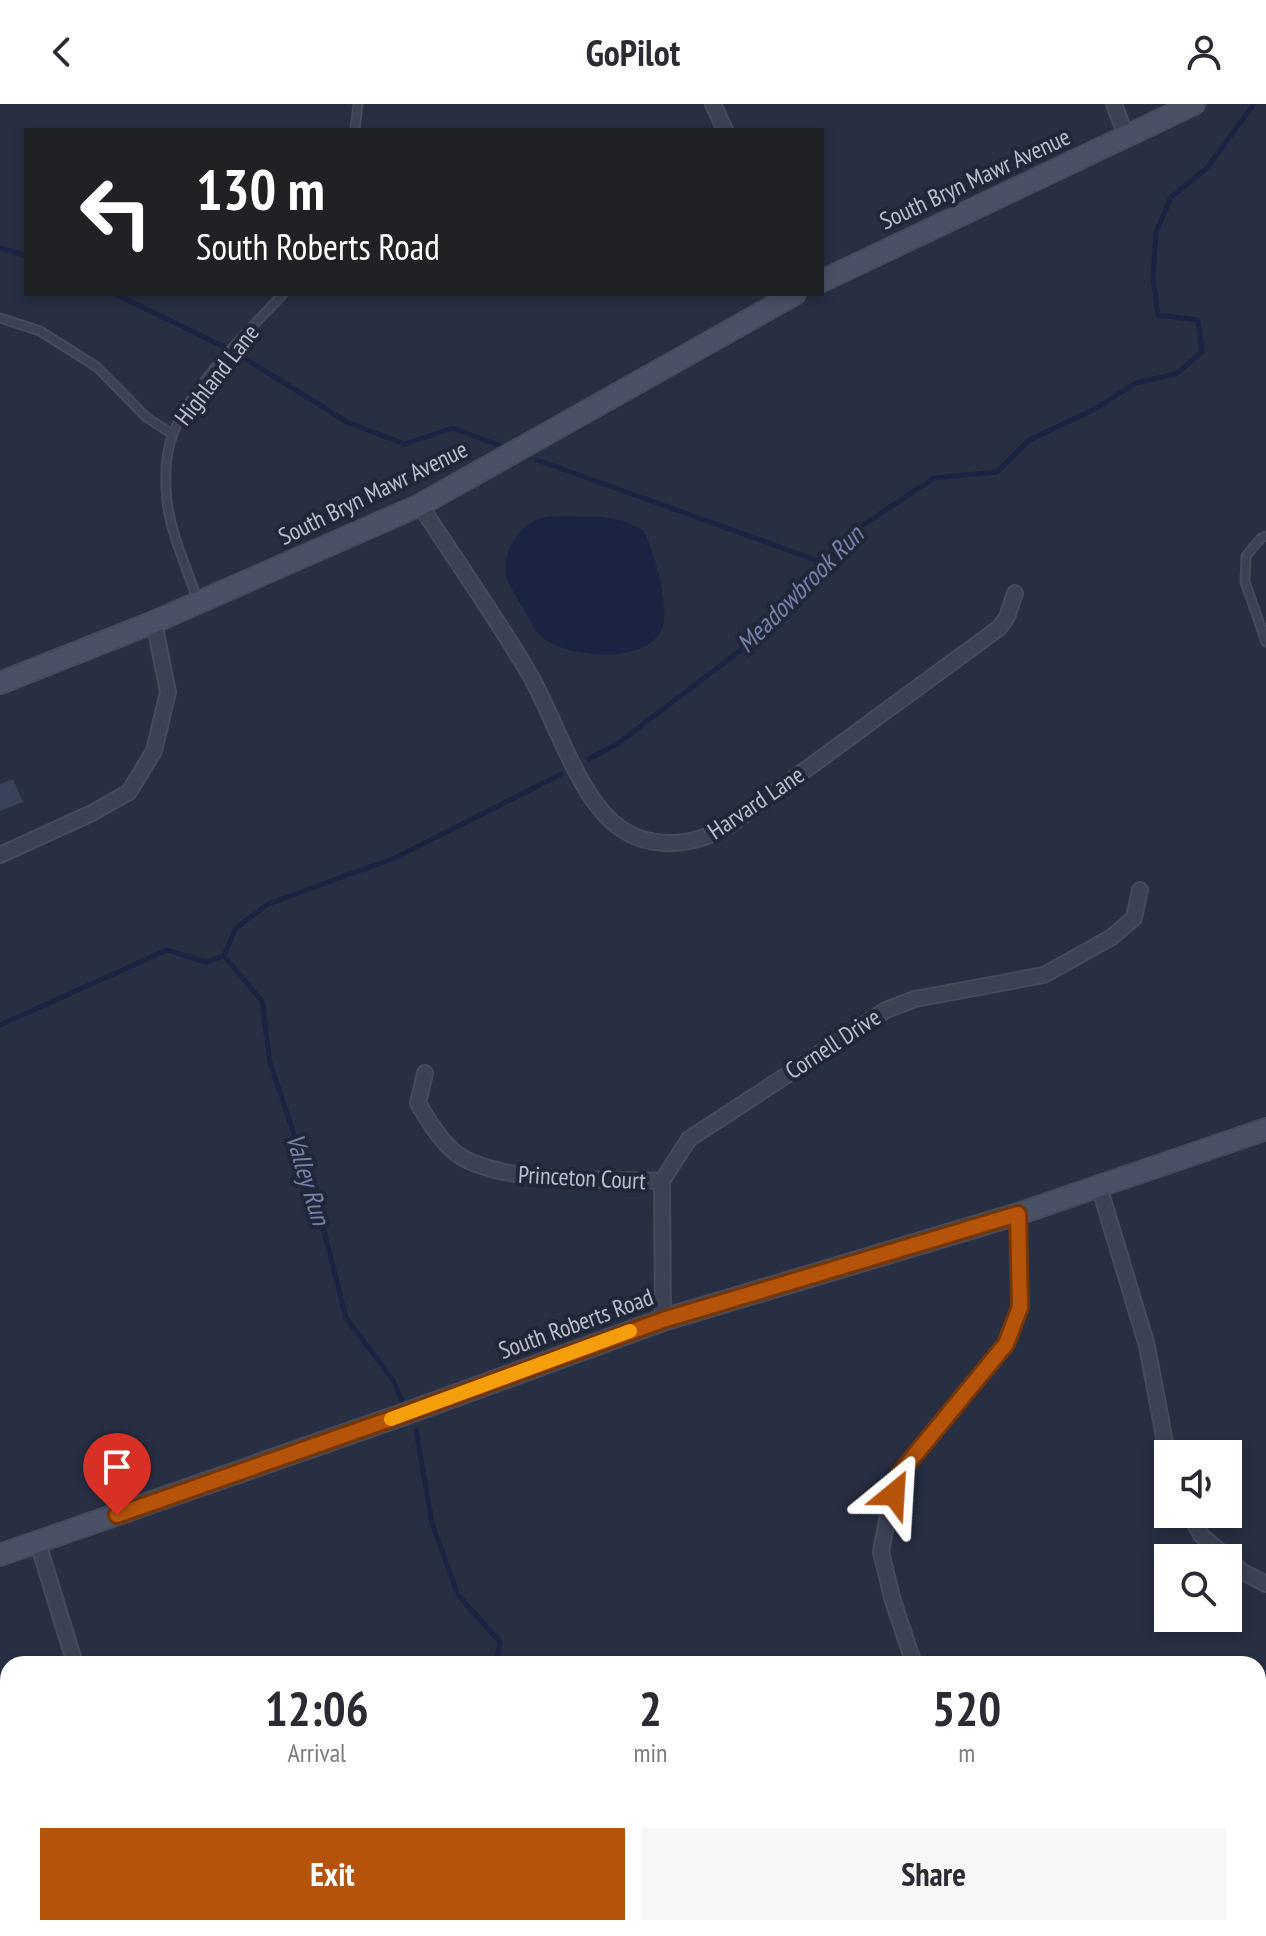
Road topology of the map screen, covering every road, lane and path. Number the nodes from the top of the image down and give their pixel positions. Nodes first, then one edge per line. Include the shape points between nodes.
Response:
1 (358, 104) edge
2 (713, 104) edge
3 (1114, 104) edge
4 (1194, 104) edge
5 (355, 128) edge
6 (724, 128) edge
7 (1126, 136) junction
8 (824, 280) edge
9 (281, 296) edge
10 (791, 296) edge
11 (0, 318) edge
12 (172, 434) junction
13 (420, 505) junction
14 (1266, 536) edge
15 (1015, 593) dead end
16 (199, 603) junction
17 (154, 622) junction
18 (1266, 642) edge
19 (0, 683) edge
20 (0, 855) edge
21 (1140, 890) dead end
22 (425, 1073) dead end
23 (1266, 1129) edge
24 (662, 1181) junction
25 (1099, 1186) junction
26 (1018, 1214) junction
27 (663, 1320) junction
28 (1165, 1440) edge
29 (1197, 1528) edge
30 (38, 1543) junction
31 (1212, 1544) edge
32 (0, 1555) edge
33 (1242, 1572) edge
34 (1266, 1584) edge
35 (73, 1656) edge
36 (911, 1656) edge

1 - 5 lane
2 - 6 street
3 - 7 street
4 - 7 street, South Bryn Mawr Avenue
7 - 8 street, South Bryn Mawr Avenue
9 - 12 lane, Highland Lane via 187,406
10 - 13 street, South Bryn Mawr Avenue
11 - 12 lane via 40,331 97,367 146,417
12 - 16 lane, Highland Lane via 167,500
13 - 15 street, Harvard Lane via 530,676 594,801 623,830 656,841 689,842 733,823 999,628
13 - 16 street, South Bryn Mawr Avenue
14 - 18 lane via 1246,556 1245,582
16 - 17 street, South Bryn Mawr Avenue
17 - 19 street, South Bryn Mawr Avenue
17 - 20 street via 168,692 154,751 129,792
21 - 24 street, Cornell Drive via 1134,918 1112,937 1044,975 915,999 886,1010 689,1139
22 - 24 street, Princeton Court via 418,1103 459,1156 505,1174
23 - 25 street, South Roberts Road
24 - 27 street
25 - 26 street, South Roberts Road
25 - 28 street via 1147,1346
26 - 27 street, South Roberts Road
26 - 36 street via 1020,1307 1006,1344 900,1473 888,1515 881,1552
27 - 30 street, South Roberts Road
29 - 31 street
30 - 32 street, South Roberts Road
30 - 35 street
33 - 34 street

